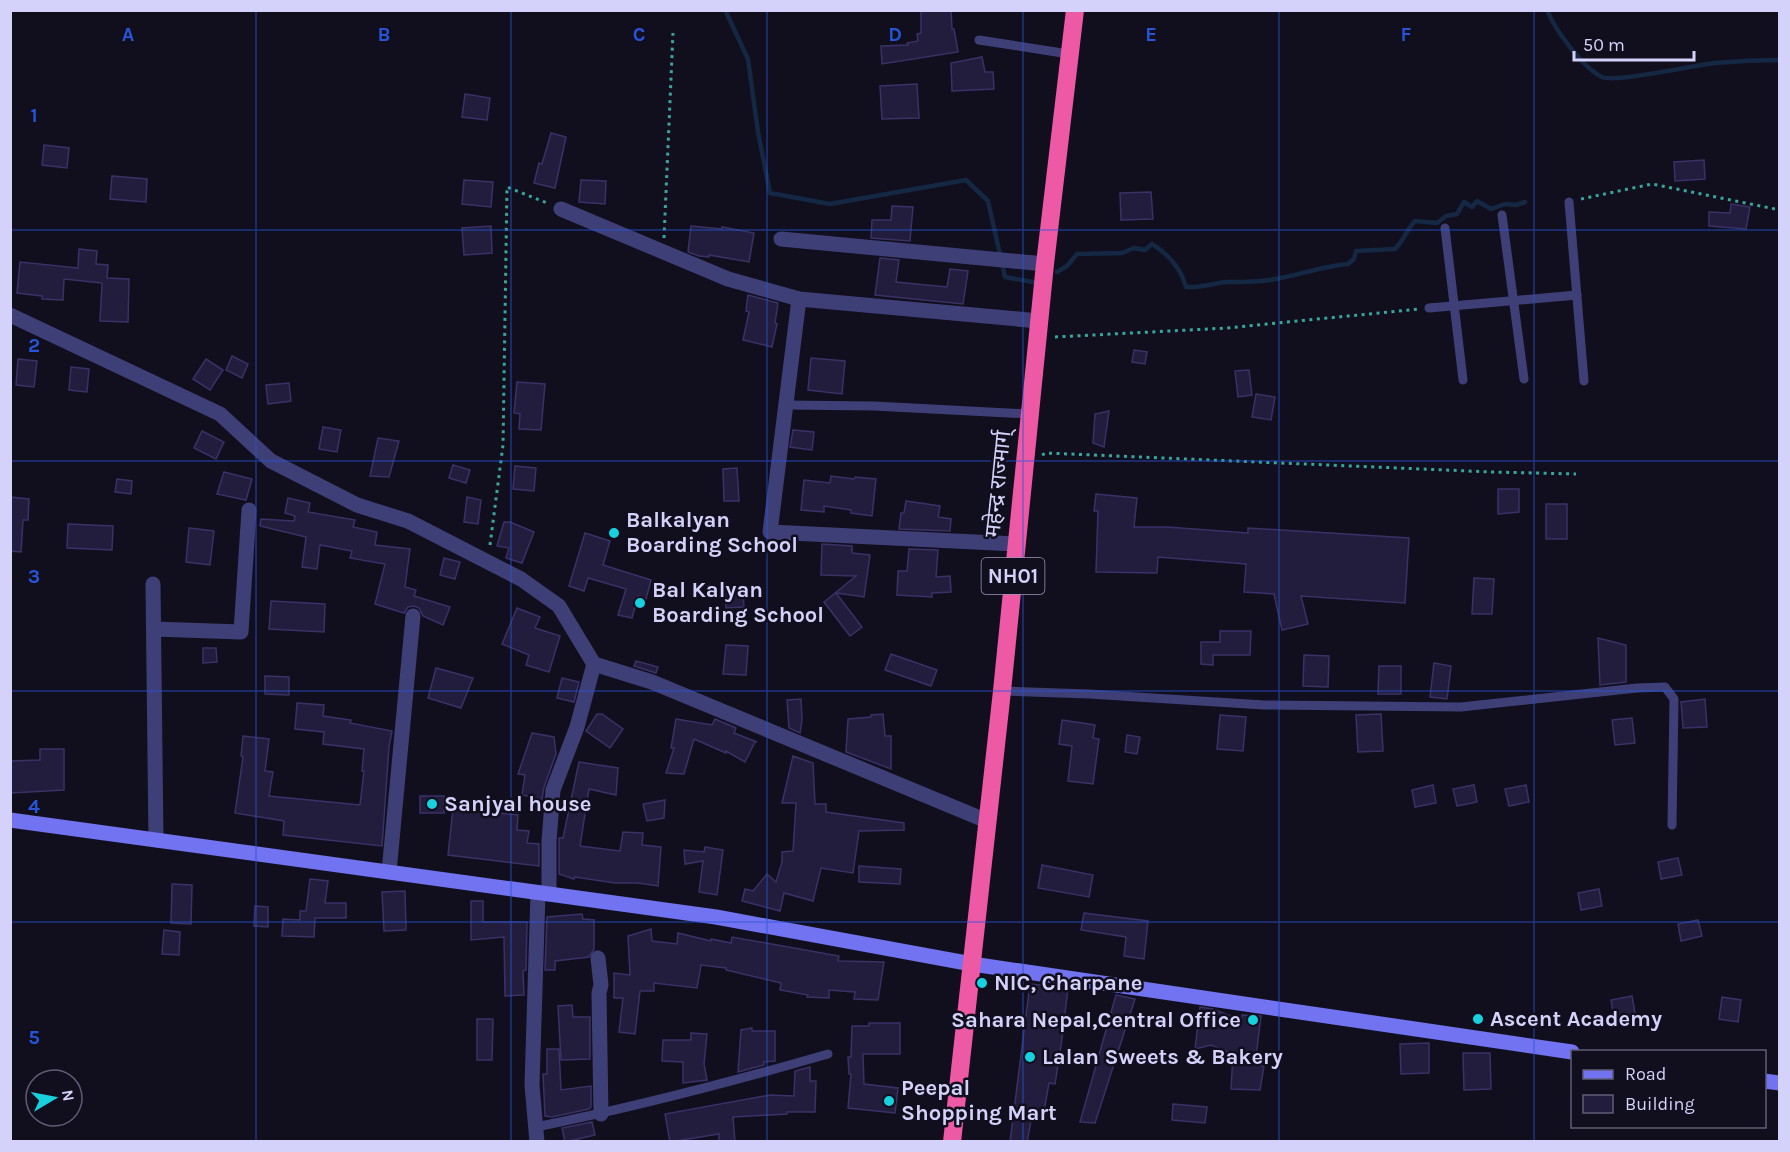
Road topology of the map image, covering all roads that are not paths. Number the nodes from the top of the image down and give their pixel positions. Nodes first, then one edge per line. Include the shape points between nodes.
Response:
1 (1075, 10) edge
2 (980, 40) dead end
3 (1069, 54) junction
4 (1569, 202) road end
5 (561, 209) road end
6 (1502, 215) dead end
7 (1445, 228) dead end
8 (782, 239) dead end
9 (1046, 264) junction
10 (1577, 295) junction
11 (800, 299) junction
12 (1513, 300) junction
13 (1454, 306) junction
14 (1429, 308) road end
15 (10, 315) edge
16 (1039, 329) junction
17 (1524, 379) dead end
18 (1463, 380) dead end
19 (1584, 381) dead end
20 (786, 405) junction
21 (1030, 414) junction
22 (249, 510) dead end
23 (1016, 544) junction
24 (153, 584) dead end
25 (412, 616) dead end
26 (154, 629) junction
27 (594, 664) junction
28 (1002, 692) junction
29 (10, 820) edge
30 (987, 821) junction
31 (1672, 825) dead end
32 (156, 840) junction
33 (389, 872) junction
34 (543, 893) junction
35 (598, 958) dead end
36 (972, 964) junction
37 (1571, 1052) edge
38 (828, 1054) dead end
39 (601, 1114) junction
40 (537, 1134) edge
41 (952, 1142) edge

1 - 3 highway, महेन्द्र राज्मार्ग् / NH01
2 - 3 lane
3 - 9 highway, महेन्द्र राज्मार्ग् / NH01
4 - 10 lane
5 - 11 street via 728,279
6 - 12 lane
7 - 13 lane
8 - 9 street
9 - 16 highway, महेन्द्र राज्मार्ग् / NH01
10 - 12 lane
10 - 19 lane
11 - 16 street
11 - 20 street
12 - 13 lane
12 - 17 lane
13 - 14 lane
13 - 18 lane
15 - 27 street via 220,414 271,460 357,505 408,521 521,579 560,606
16 - 21 highway, महेन्द्र राज्मार्ग् / NH01
20 - 21 lane
20 - 23 street via 770,532
21 - 23 highway, महेन्द्र राज्मार्ग् / NH01
22 - 26 street via 241,632
23 - 28 highway, महेन्द्र राज्मार्ग् / NH01
24 - 26 street
25 - 33 street
26 - 32 street
27 - 30 street via 652,682
27 - 34 street via 577,727 553,790
28 - 30 highway, महेन्द्र राज्मार्ग् / NH01
28 - 31 lane via 1089,693 1263,705 1461,707 1665,687 1674,699
29 - 32 street
30 - 36 highway, महेन्द्र राज्मार्ग् / NH01
32 - 33 street
33 - 34 street
34 - 36 street via 716,917
34 - 40 street via 532,1085
35 - 39 street
36 - 37 street
36 - 41 highway, महेन्द्र राज्मार्ग् / NH01
38 - 39 lane
39 - 40 lane

